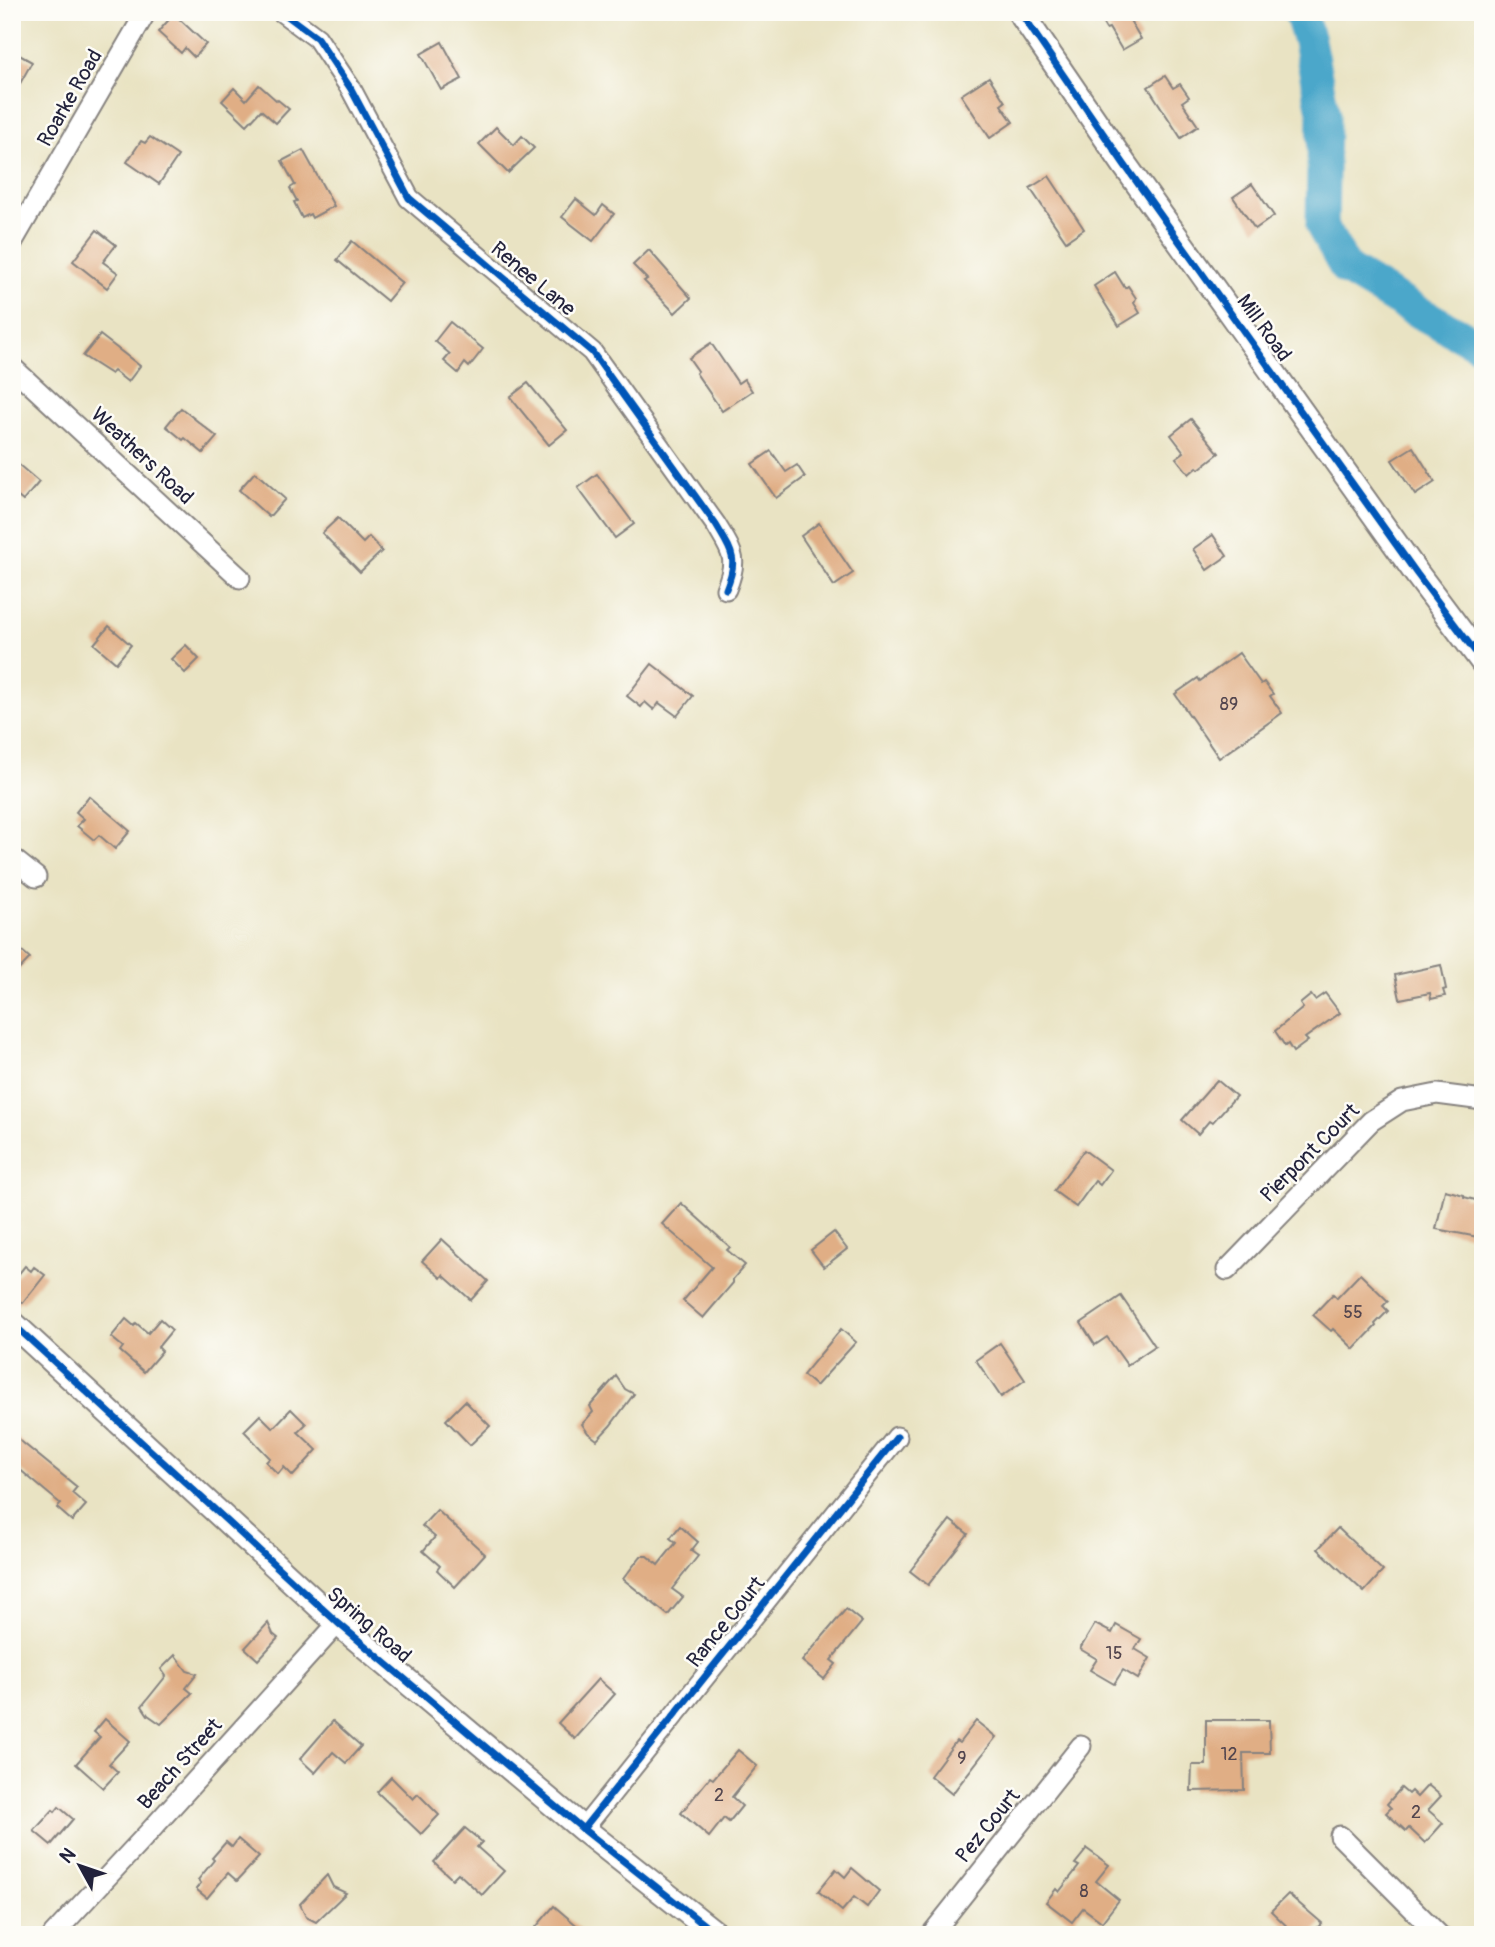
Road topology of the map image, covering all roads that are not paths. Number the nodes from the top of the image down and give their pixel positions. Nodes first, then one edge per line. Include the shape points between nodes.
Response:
1 (146, 12) edge
2 (282, 12) edge
3 (1020, 12) edge
4 (12, 243) edge
5 (12, 367) edge
6 (240, 578) dead end
7 (726, 589) dead end
8 (1483, 662) edge
9 (12, 858) edge
10 (36, 877) dead end
11 (1483, 1100) edge
12 (1227, 1270) dead end
13 (12, 1323) edge
14 (897, 1437) dead end
15 (338, 1623) junction
16 (1081, 1746) dead end
17 (583, 1829) junction
18 (1339, 1836) dead end
19 (53, 1935) edge
20 (718, 1935) edge
21 (931, 1935) edge
22 (1438, 1935) edge

1 - 4 street, Roarke Road
2 - 7 street, Renee Lane via 317,38 351,89 409,198 592,352 716,524 732,553 733,571
3 - 8 street, Mill Road
5 - 6 street, Weathers Road
9 - 10 street
11 - 12 street, Pierpont Court via 1437,1094 1402,1101 1381,1114
13 - 15 street, Spring Road
14 - 17 street, Rance Court
15 - 17 street, Spring Road
15 - 19 street, Beach Street
16 - 21 street, Pez Court
17 - 20 street, Spring Road
18 - 22 street

